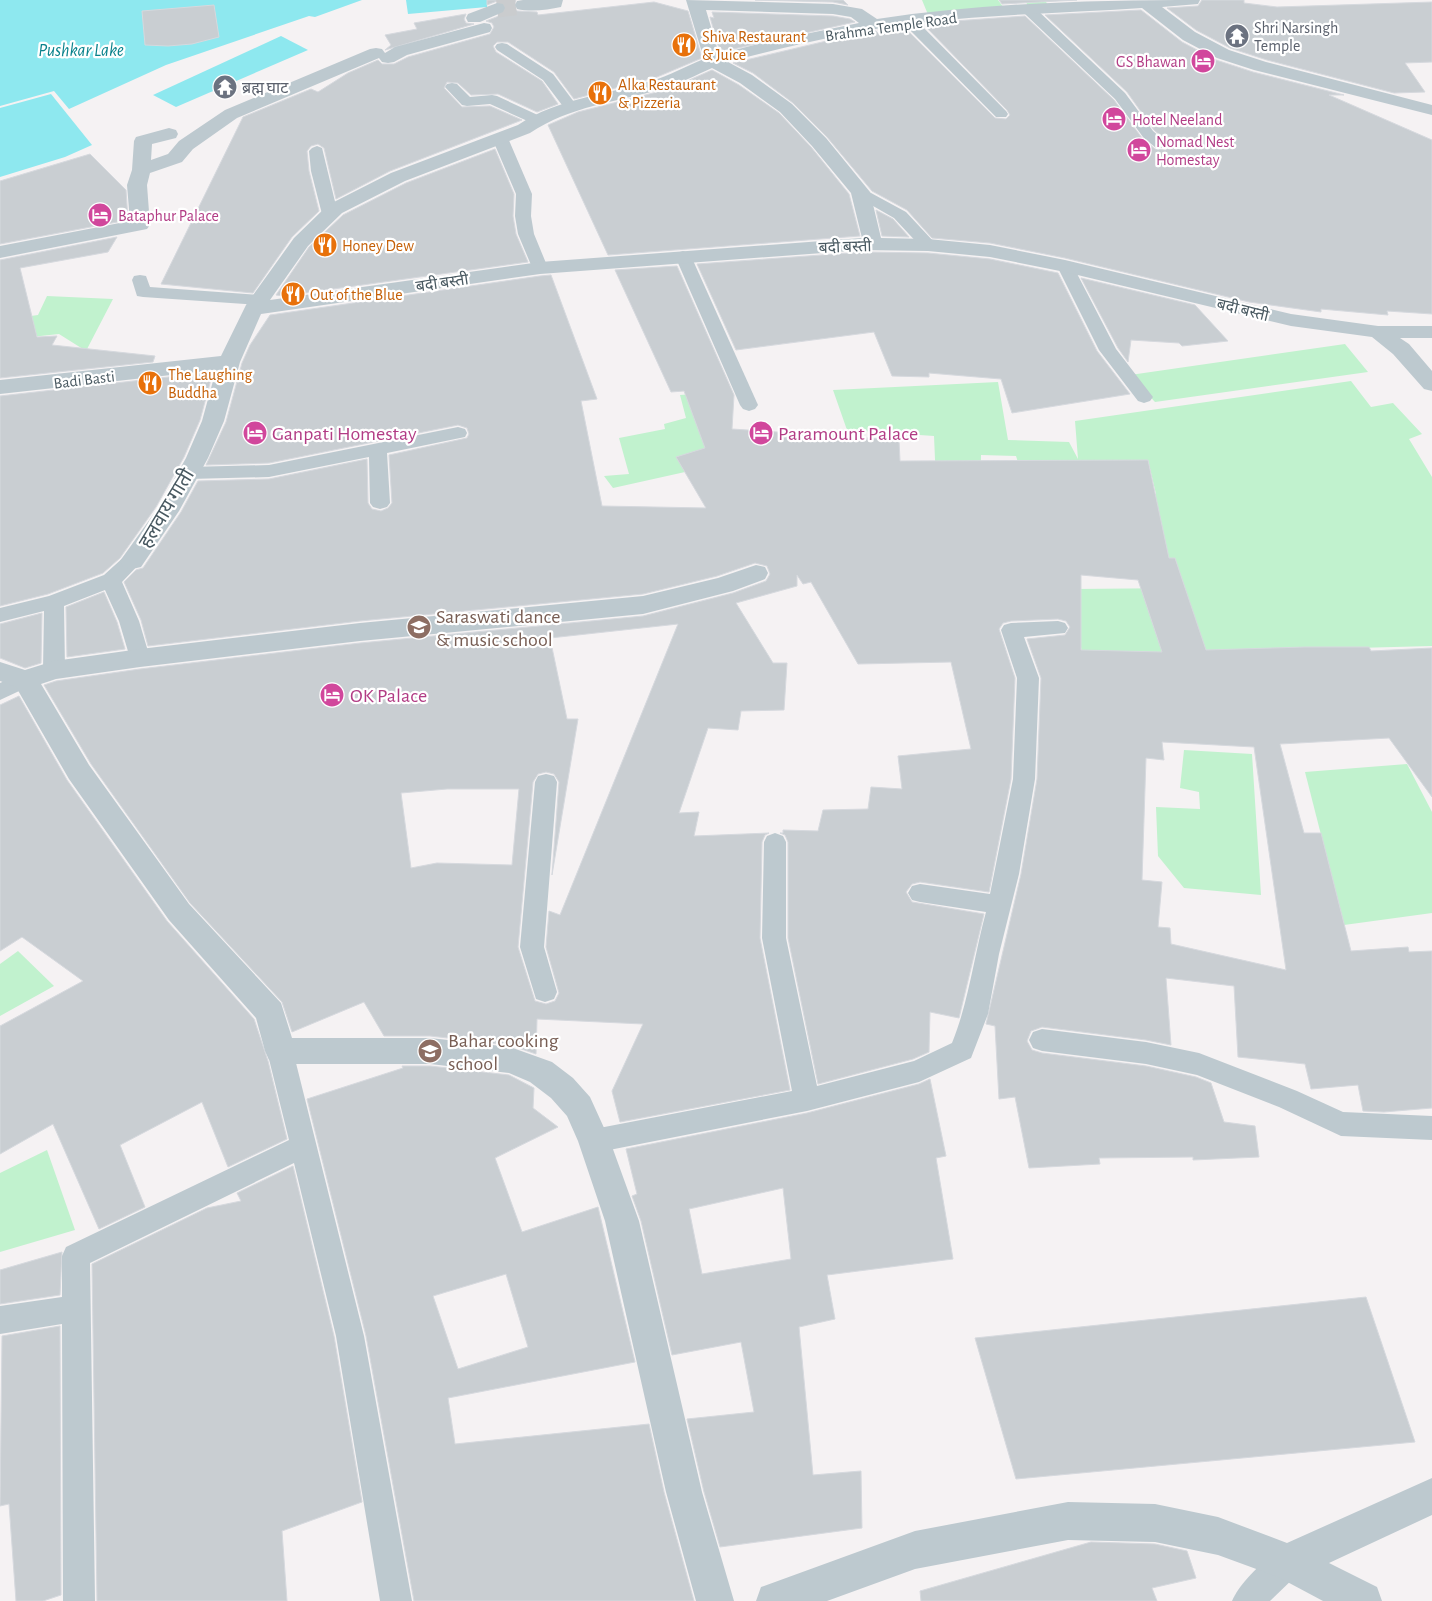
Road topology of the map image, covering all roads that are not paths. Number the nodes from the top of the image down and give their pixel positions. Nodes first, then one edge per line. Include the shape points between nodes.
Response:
1 (555, 0) edge
2 (916, 0) edge
3 (1192, 0) edge
4 (695, 2) edge
5 (1146, 3) junction
6 (523, 5) dead end
7 (497, 8) tunnel mouth
8 (1030, 11) junction
9 (926, 17) junction
10 (908, 20) junction
11 (874, 25) junction
12 (502, 47) dead end
13 (713, 61) junction
14 (452, 87) dead end
15 (570, 106) junction
16 (1432, 110) edge
17 (1001, 114) dead end
18 (537, 120) junction
19 (169, 134) dead end
20 (500, 138) junction
21 (1161, 144) dead end
22 (317, 151) dead end
23 (141, 170) junction
24 (860, 192) junction
25 (330, 214) junction
26 (873, 244) junction
27 (928, 246) junction
28 (0, 252) edge
29 (683, 256) junction
30 (1065, 266) junction
31 (540, 268) junction
32 (140, 280) dead end
33 (257, 305) junction
34 (1378, 332) junction
35 (1432, 332) edge
36 (229, 362) junction
37 (1432, 384) edge
38 (0, 387) edge
39 (1144, 397) dead end
40 (748, 405) dead end
41 (458, 433) dead end
42 (378, 449) junction
43 (189, 473) junction
44 (380, 503) dead end
45 (132, 561) joint
46 (756, 573) dead end
47 (111, 580) junction
48 (54, 602) junction
49 (0, 615) edge
50 (1058, 628) dead end
51 (140, 658) junction
52 (54, 670) junction
53 (12, 675) edge
54 (0, 692) edge
55 (546, 782) dead end
56 (775, 842) dead end
57 (920, 892) dead end
58 (999, 905) junction
59 (545, 992) dead end
60 (1042, 1040) dead end
61 (280, 1052) junction
62 (807, 1100) junction
63 (1432, 1128) edge
64 (594, 1141) junction
65 (302, 1146) junction
66 (76, 1308) junction
67 (0, 1320) edge
68 (1432, 1496) edge
69 (1288, 1562) junction
70 (79, 1601) edge
71 (396, 1601) edge
72 (715, 1601) edge
73 (775, 1601) edge
74 (1248, 1601) edge
75 (1363, 1601) edge

1 - 6 street via 555,3
2 - 9 street
3 - 5 street, Brahma Temple Road
4 - 11 street via 833,8 856,12
4 - 13 street
5 - 8 street, Brahma Temple Road
5 - 16 street via 1189,36 1223,54
7 - 23 street via 479,23 382,55 231,114 186,145 176,158
8 - 9 street, Brahma Temple Road
8 - 21 lane via 1120,96 1148,134
9 - 10 street, Brahma Temple Road
10 - 11 street, Brahma Temple Road
10 - 17 lane
11 - 13 street, Brahma Temple Road
12 - 15 lane via 548,77
13 - 15 street, Brahma Temple Road via 658,85
13 - 24 street via 746,79 786,108
14 - 18 lane via 467,102 492,99
15 - 18 street, Brahma Temple Road
18 - 20 street, Brahma Temple Road
19 - 23 street via 143,141
20 - 25 street, Brahma Temple Road via 398,177
20 - 31 lane via 524,194 526,234
22 - 25 lane
23 - 28 street via 137,185 140,225
24 - 26 street
24 - 27 lane via 900,215
25 - 33 street, Brahma Temple Road via 301,242
26 - 27 street, बदी बस्ती
26 - 29 street, बदी बस्ती
27 - 30 street, बदी बस्ती via 990,251
29 - 31 street, बदी बस्ती
29 - 40 lane
30 - 34 street, बदी बस्ती via 1291,320
30 - 39 lane via 1108,350
31 - 33 street, बदी बस्ती
32 - 33 lane via 143,292
33 - 36 street
34 - 35 street, बदी बस्ती
34 - 37 street via 1401,349
36 - 38 street, Badi Basti
36 - 43 street, हलवाय गाती via 213,421
41 - 42 lane
42 - 43 lane via 269,471
42 - 44 lane
43 - 45 street, हलवाय गाती via 159,527
45 - 47 lane, हलवाय गाती
46 - 51 street via 724,585 643,604
47 - 48 lane, हलवाय गाती
47 - 51 lane via 129,621
48 - 49 lane, हलवाय गाती
48 - 52 lane
50 - 58 lane via 1011,630 1028,678 1024,779
51 - 52 street
52 - 53 street
53 - 54 lane
53 - 61 street via 179,912 270,1012
55 - 59 lane via 532,947
56 - 62 lane via 774,938
57 - 58 lane
58 - 62 lane via 976,1014 962,1050 919,1071
60 - 63 lane via 1199,1064 1288,1099 1340,1124
61 - 64 street via 430,1051 510,1060 541,1072 562,1088 579,1107
61 - 65 lane
62 - 64 lane
64 - 72 street via 622,1221 684,1492
65 - 66 lane via 76,1256
65 - 71 lane via 350,1336
66 - 67 lane
66 - 70 lane
68 - 69 street
69 - 73 street via 1218,1536 1156,1523 1068,1521 915,1550
69 - 74 lane
69 - 75 street

